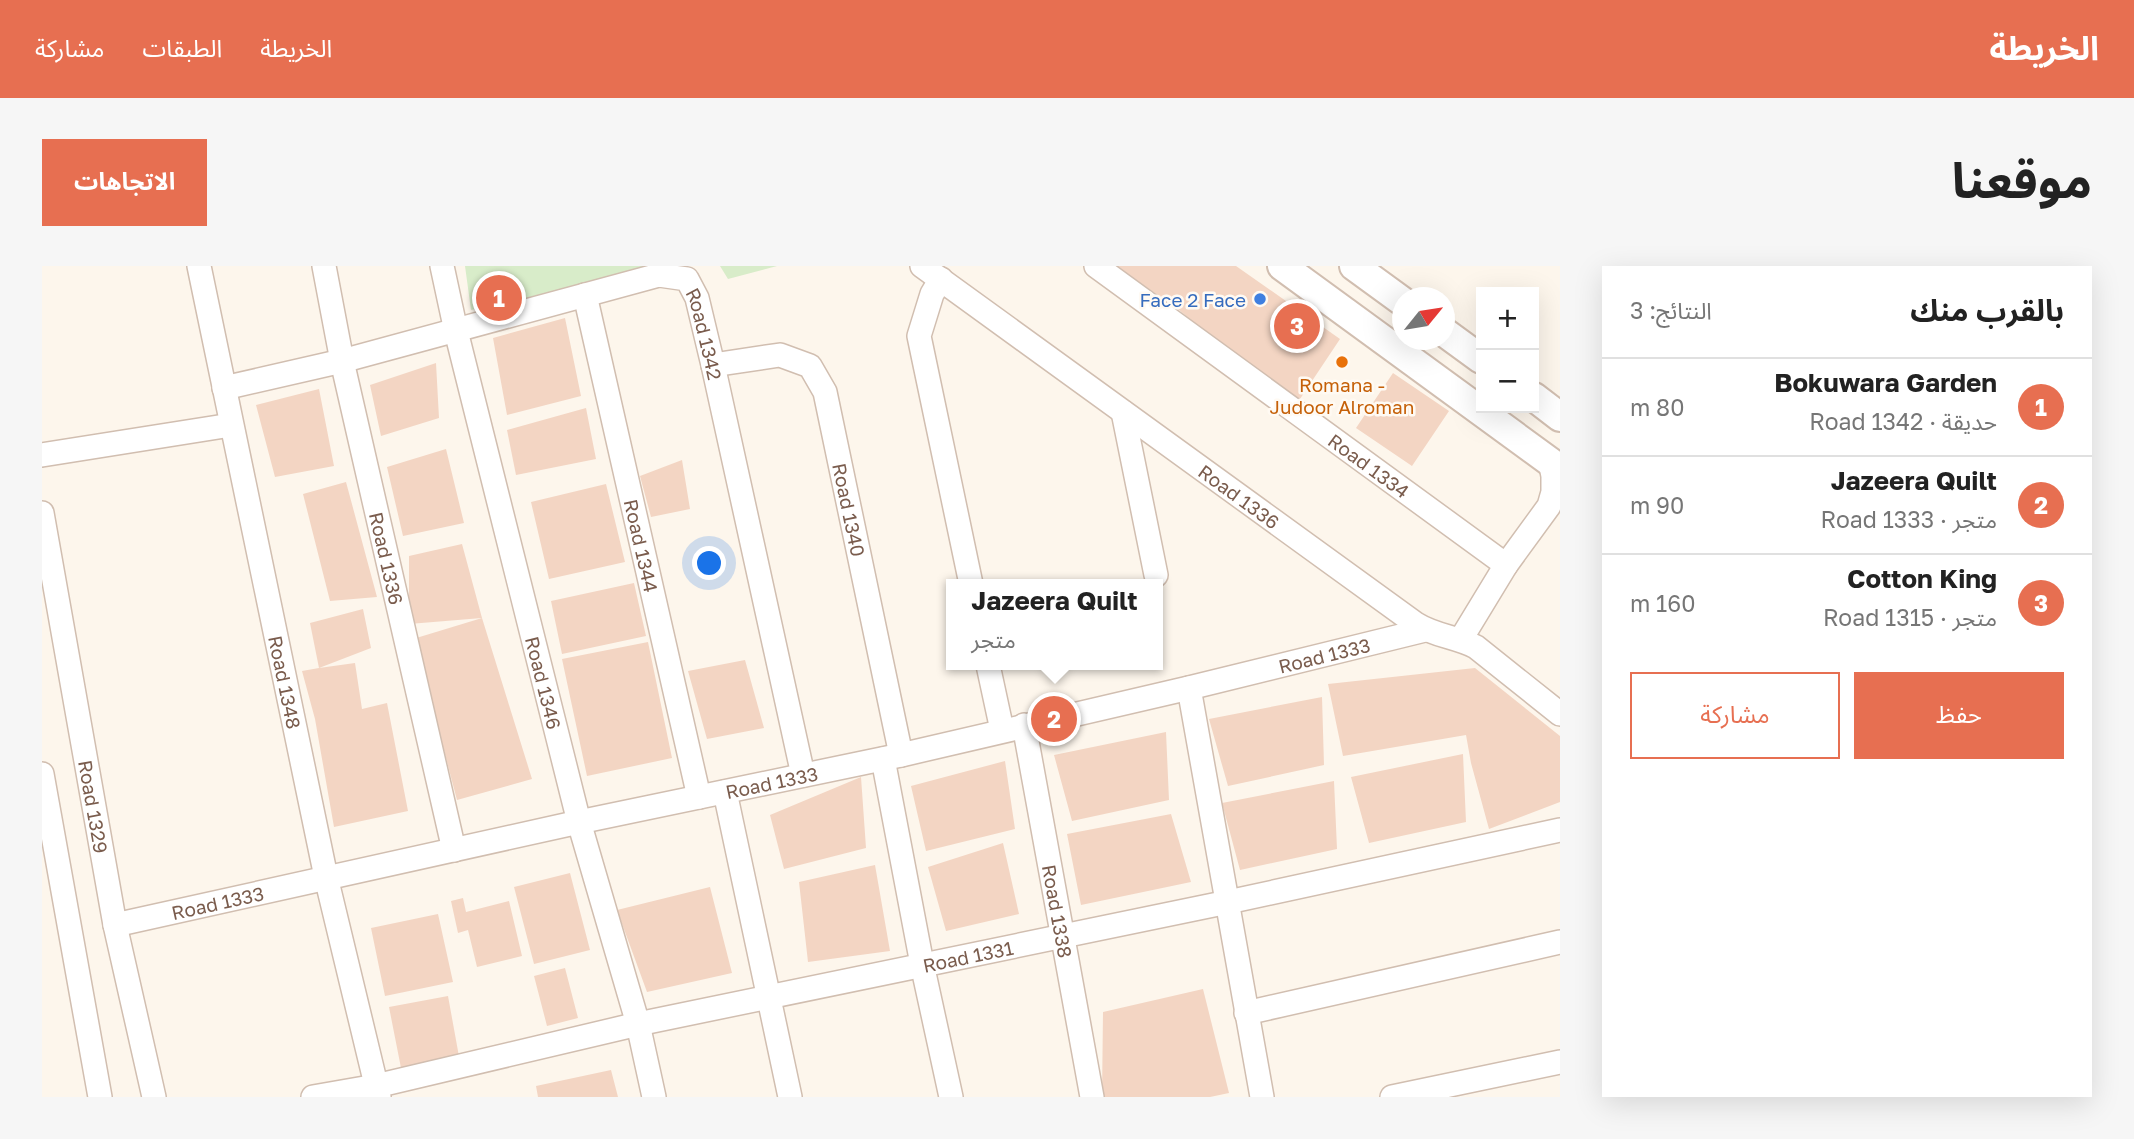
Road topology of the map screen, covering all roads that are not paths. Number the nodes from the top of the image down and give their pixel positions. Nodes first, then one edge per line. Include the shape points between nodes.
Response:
1 (199, 266) edge
2 (324, 266) edge
3 (442, 266) edge
4 (1096, 266) edge
5 (1282, 266) edge
6 (1354, 266) edge
7 (931, 273) edge
8 (1392, 294) edge
9 (586, 295) junction
10 (456, 331) junction
11 (1455, 340) edge
12 (1476, 355) edge
13 (342, 361) junction
14 (713, 365) junction
15 (224, 388) junction
16 (1539, 401) edge
17 (1124, 412) junction
18 (1560, 417) edge
19 (231, 425) junction
20 (42, 455) edge
21 (1555, 465) edge
22 (1560, 505) edge
23 (42, 513) edge
24 (1541, 520) junction
25 (1506, 565) junction
26 (1156, 575) dead end
27 (970, 579) edge
28 (1425, 630) junction
29 (1461, 639) junction
30 (990, 670) edge
31 (1189, 688) junction
32 (1560, 714) edge
33 (1013, 727) junction
34 (892, 757) junction
35 (42, 774) edge
36 (803, 775) junction
37 (725, 792) junction
38 (699, 797) junction
39 (579, 822) junction
40 (1560, 830) edge
41 (454, 850) junction
42 (326, 877) junction
43 (1228, 902) junction
44 (115, 925) junction
45 (1061, 937) junction
46 (1560, 942) edge
47 (922, 964) junction
48 (769, 997) junction
49 (1246, 1013) junction
50 (638, 1024) junction
51 (1560, 1062) edge
52 (378, 1091) edge
53 (100, 1097) edge
54 (154, 1097) edge
55 (313, 1097) edge
56 (653, 1097) edge
57 (790, 1097) edge
58 (951, 1097) edge
59 (1092, 1097) edge
60 (1262, 1097) edge
61 (1392, 1097) edge

1 - 15 street, Road 1348
2 - 13 street, Road 1336
3 - 10 street, Road 1346
4 - 25 street, Road 1334
5 - 21 street
6 - 8 street
7 - 17 street, Road 1336
7 - 27 street via 932,294 919,336
9 - 10 street, Road 1342
9 - 14 street, Road 1342 via 659,275 687,279 697,298
9 - 38 street, Road 1344
10 - 13 street, Road 1342
10 - 39 street, Road 1346
11 - 12 street
13 - 15 street, Road 1342
13 - 41 street, Road 1336
14 - 34 street, Road 1340 via 780,355 810,366 825,391
14 - 36 street, Road 1342
15 - 19 street, Road 1348
16 - 18 street
17 - 26 street
17 - 28 street, Road 1336
19 - 20 street
19 - 42 street, Road 1348
21 - 24 street via 1553,492
22 - 24 street
23 - 44 street, Road 1329
24 - 25 street
25 - 29 street
28 - 29 street, Road 1336
28 - 31 street, Road 1333
29 - 32 street, Road 1336
30 - 33 street, Road 1338
31 - 33 street, Road 1333
31 - 43 street
33 - 34 street, Road 1333
33 - 45 street, Road 1338
34 - 36 street, Road 1333
34 - 47 street, Road 1340
35 - 53 street
36 - 37 street, Road 1333
37 - 38 street, Road 1333
37 - 48 street
38 - 39 street, Road 1333
39 - 41 street, Road 1333
39 - 50 street, Road 1346
40 - 43 street, Road 1331
41 - 42 street, Road 1333
42 - 44 street, Road 1333
42 - 52 street, Road 1348
43 - 45 street, Road 1331
43 - 49 street
44 - 54 street, Road 1329
45 - 47 street, Road 1331
45 - 59 street, Road 1338
46 - 49 street
47 - 48 street, Road 1331
47 - 58 street, Road 1340
48 - 50 street, Road 1331
48 - 57 street
49 - 60 street
50 - 52 street, Road 1331
50 - 56 street, Road 1346
51 - 61 street
52 - 55 street, Road 1331

